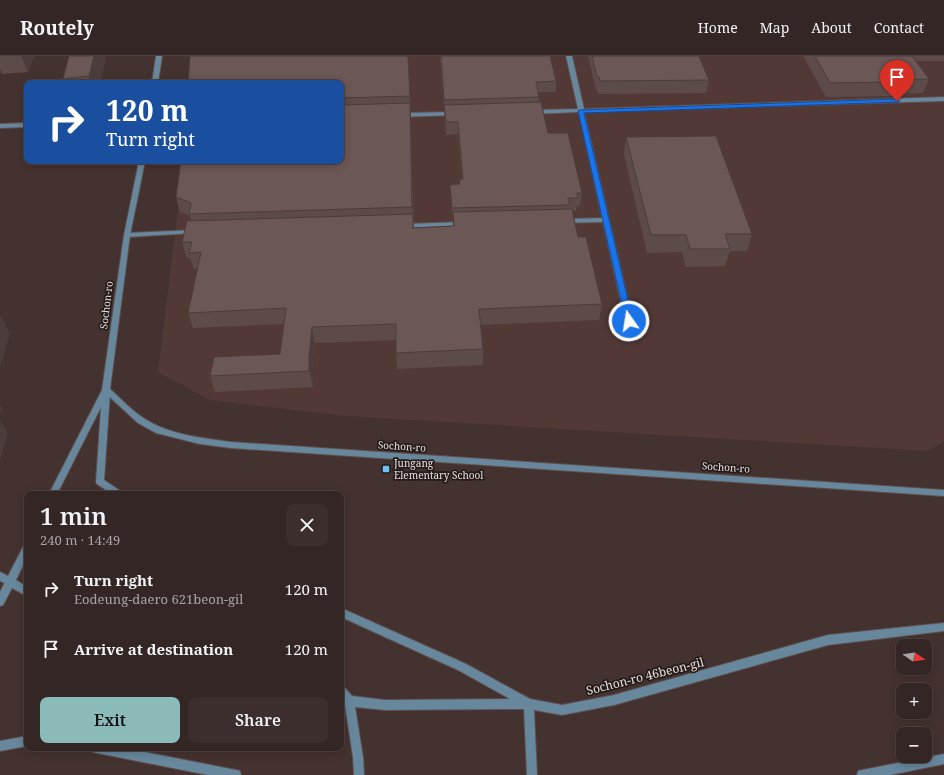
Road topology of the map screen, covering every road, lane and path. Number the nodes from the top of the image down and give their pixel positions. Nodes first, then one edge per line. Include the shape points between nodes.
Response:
1 (160, 56) edge
2 (569, 56) edge
3 (156, 80) edge
4 (944, 99) edge
5 (581, 111) junction
6 (525, 112) edge
7 (461, 114) edge
8 (397, 115) edge
9 (0, 126) edge
10 (24, 126) edge
11 (141, 164) edge
12 (606, 220) junction
13 (559, 221) edge
14 (472, 224) edge
15 (393, 226) edge
16 (204, 232) edge
17 (127, 235) junction
18 (629, 321) dead end
19 (106, 390) junction
20 (54, 491) edge
21 (114, 491) edge
22 (944, 493) edge
23 (24, 554) edge
24 (0, 576) edge
25 (10, 582) junction
26 (24, 590) edge
27 (0, 602) edge
28 (344, 613) edge
29 (944, 627) edge
30 (345, 700) edge
31 (529, 704) junction
32 (24, 742) edge
33 (0, 746) edge
34 (112, 751) edge
35 (944, 759) edge
36 (236, 775) edge
37 (359, 775) edge
38 (532, 775) edge
39 (862, 775) edge

1 - 3 street
2 - 5 street
4 - 5 street
5 - 6 street
5 - 12 street
7 - 8 street
9 - 10 street
11 - 17 street, Sochon-ro
12 - 13 street
12 - 18 street
14 - 15 street
16 - 17 street
17 - 19 street, Sochon-ro
19 - 20 street
19 - 21 street via 100,482
19 - 22 street, Sochon-ro via 141,421 158,431 231,445
23 - 25 street
24 - 25 street
25 - 26 street
25 - 27 street
28 - 31 street via 462,667
29 - 31 street, Sochon-ro 46beon-gil via 828,640 614,700 562,710
30 - 31 street, Sochon-ro 46beon-gil via 385,705
30 - 37 street via 358,757
31 - 38 street
32 - 33 street
34 - 36 street
35 - 39 street

